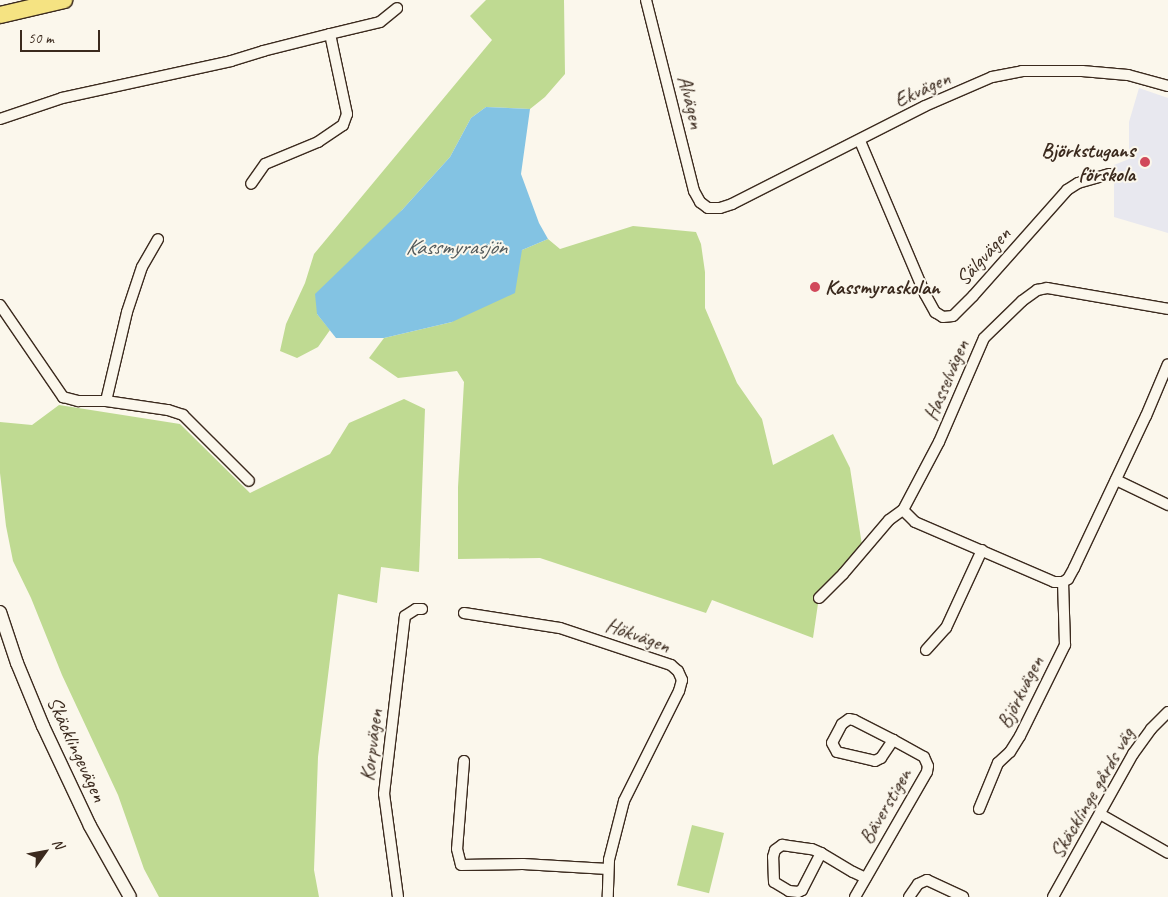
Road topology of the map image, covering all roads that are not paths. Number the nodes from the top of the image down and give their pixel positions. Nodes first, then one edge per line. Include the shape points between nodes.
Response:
1 (39, 0) edge
2 (64, 0) edge
3 (646, 0) edge
4 (0, 6) edge
5 (397, 8) dead end
6 (0, 15) edge
7 (330, 34) junction
8 (1168, 86) edge
9 (0, 119) edge
10 (860, 141) junction
11 (1110, 174) dead end
12 (251, 184) dead end
13 (708, 208) joint
14 (158, 239) dead end
15 (0, 305) edge
16 (1168, 309) edge
17 (1168, 364) edge
18 (106, 400) junction
19 (248, 480) dead end
20 (1116, 480) junction
21 (1168, 506) edge
22 (903, 510) junction
23 (982, 550) junction
24 (1063, 582) junction
25 (819, 598) dead end
26 (422, 609) dead end
27 (0, 612) edge
28 (464, 613) dead end
29 (926, 650) dead end
30 (1168, 712) edge
31 (893, 740) junction
32 (464, 761) dead end
33 (979, 809) dead end
34 (1100, 814) junction
35 (821, 853) junction
36 (1168, 853) edge
37 (608, 869) junction
38 (866, 878) junction
39 (130, 897) edge
40 (398, 897) edge
41 (608, 897) edge
42 (855, 897) edge
43 (909, 897) edge
44 (963, 897) edge
45 (1052, 897) edge

1 - 4 main road
2 - 6 main road
3 - 13 street, Alvägen via 694,191
5 - 7 street via 380,22
7 - 9 street via 231,62 62,98
7 - 12 street via 347,114 344,125 318,142 265,164
8 - 10 street, Ekvägen via 1128,75 1022,71 983,81 925,106
10 - 11 street, Sälgvägen via 925,294 935,312 943,317 953,316 973,296 1068,190 1078,183
10 - 13 street, Ekvägen via 732,204
14 - 18 street via 142,267 127,312
15 - 18 street via 63,397 78,401
16 - 22 street, Hasselvägen via 1047,288 1032,293 984,338 940,442
17 - 20 street
18 - 19 street via 183,415
20 - 21 street
20 - 24 street via 1074,568
22 - 23 street via 915,522
22 - 25 street, Hasselvägen via 889,520
23 - 24 street via 1054,582
23 - 29 street via 946,628
24 - 33 street, Björkvägen via 1065,644 1020,736 998,763
26 - 40 street, Korpvägen via 405,616 384,794
27 - 39 street, Skäcklingevägen via 43,726 90,826
28 - 37 street, Hökvägen via 560,628 671,665 678,671 682,680 679,690 624,801
30 - 34 street, Skäcklinge gårds väg via 1133,754
31 - 31 street, Bäverstigen via 881,758 875,761 837,752 832,743 842,724 849,720 858,721
31 - 38 street, Bäverstigen via 924,757 927,772
32 - 37 street via 457,849 461,865 523,864
34 - 36 street
34 - 45 street, Skäcklinge gårds väg
35 - 35 street, Bäverstigen via 802,890 789,891 774,882 774,857 778,847 806,847
35 - 38 street, Bäverstigen
37 - 41 street, Hökvägen
38 - 42 street, Bäverstigen
43 - 44 street via 918,884 927,880

